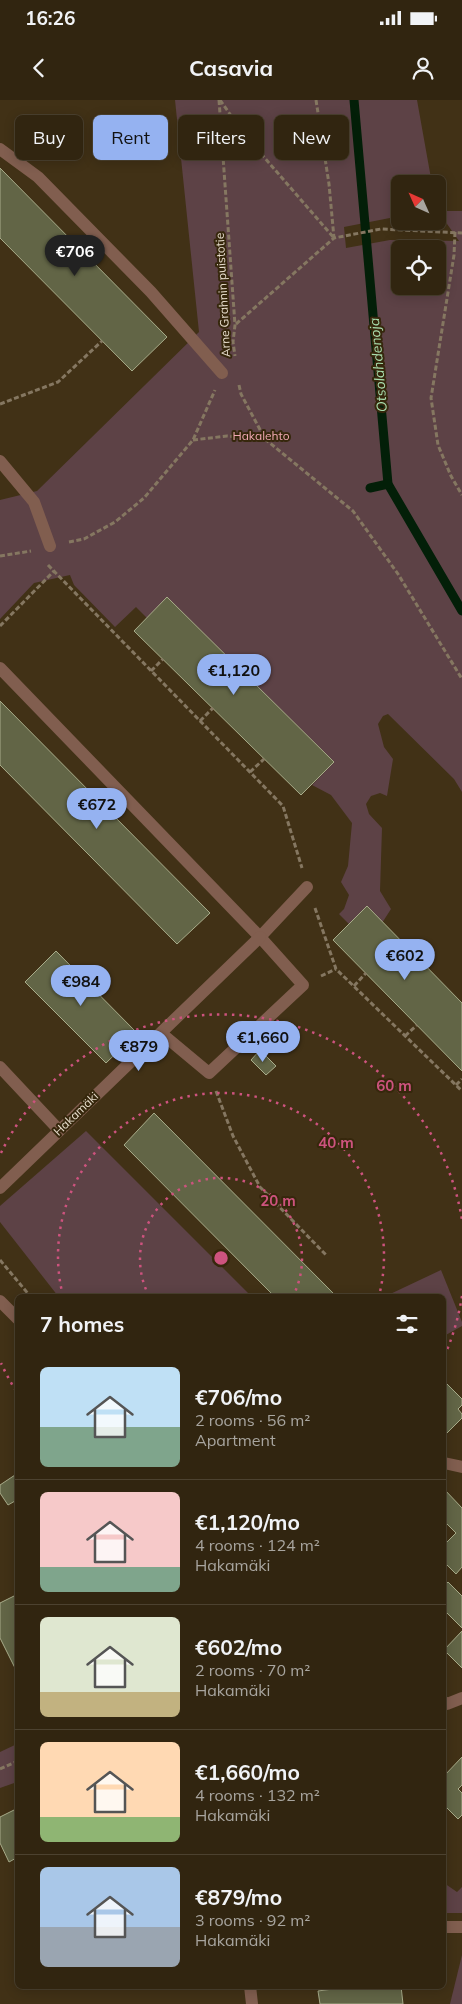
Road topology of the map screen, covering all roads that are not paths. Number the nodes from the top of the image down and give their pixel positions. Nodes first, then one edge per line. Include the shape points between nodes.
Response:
1 (0, 149) edge
2 (222, 373) road end
3 (0, 461) edge
4 (50, 546) road end
5 (0, 668) edge
6 (307, 887) road end
7 (260, 937) junction
8 (161, 1033) junction
9 (0, 1067) edge
10 (59, 1130) junction
11 (0, 1188) edge
12 (0, 1301) edge
13 (15, 1317) edge
14 (446, 1463) edge
15 (462, 1467) edge
16 (462, 1698) edge
17 (446, 1703) edge
18 (446, 1927) edge
19 (462, 1927) edge
20 (250, 1989) edge
21 (252, 2004) edge

1 - 2 street via 38,177 151,292
3 - 4 street via 34,502
5 - 7 street
6 - 7 street, Hakamäki
7 - 8 street, Hakamäki
7 - 8 street via 303,985 209,1073
8 - 10 street, Hakamäki
9 - 10 street
10 - 11 street, Hakamäki
12 - 13 street
14 - 15 street
16 - 17 street
18 - 19 street
20 - 21 street

